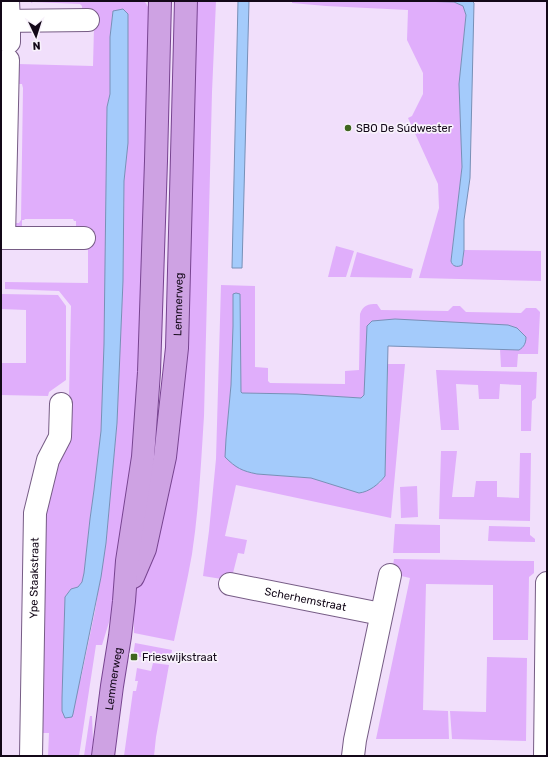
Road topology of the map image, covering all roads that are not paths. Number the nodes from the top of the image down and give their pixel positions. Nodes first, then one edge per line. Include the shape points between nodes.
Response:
1 (160, 1) edge
2 (186, 1) edge
3 (6, 14) edge
4 (88, 20) dead end
5 (2, 238) edge
6 (84, 238) dead end
7 (61, 404) dead end
8 (390, 575) dead end
9 (547, 583) edge
10 (230, 584) dead end
11 (124, 601) junction
12 (382, 614) junction
13 (546, 725) edge
14 (31, 756) edge
15 (103, 756) edge
16 (353, 756) edge
17 (545, 756) edge

1 - 11 main road, Lemmerweg via 149,372 143,457 127,561
2 - 11 main road, Lemmerweg via 178,348 165,457 145,549
3 - 4 street
3 - 5 street via 8,51
5 - 6 street
7 - 14 street, Ype Staakstraat via 60,437 48,460 35,513
8 - 12 street
9 - 13 street
10 - 12 street, Scherhemstraat
11 - 15 main road, Lemmerweg
12 - 16 street
13 - 17 street

